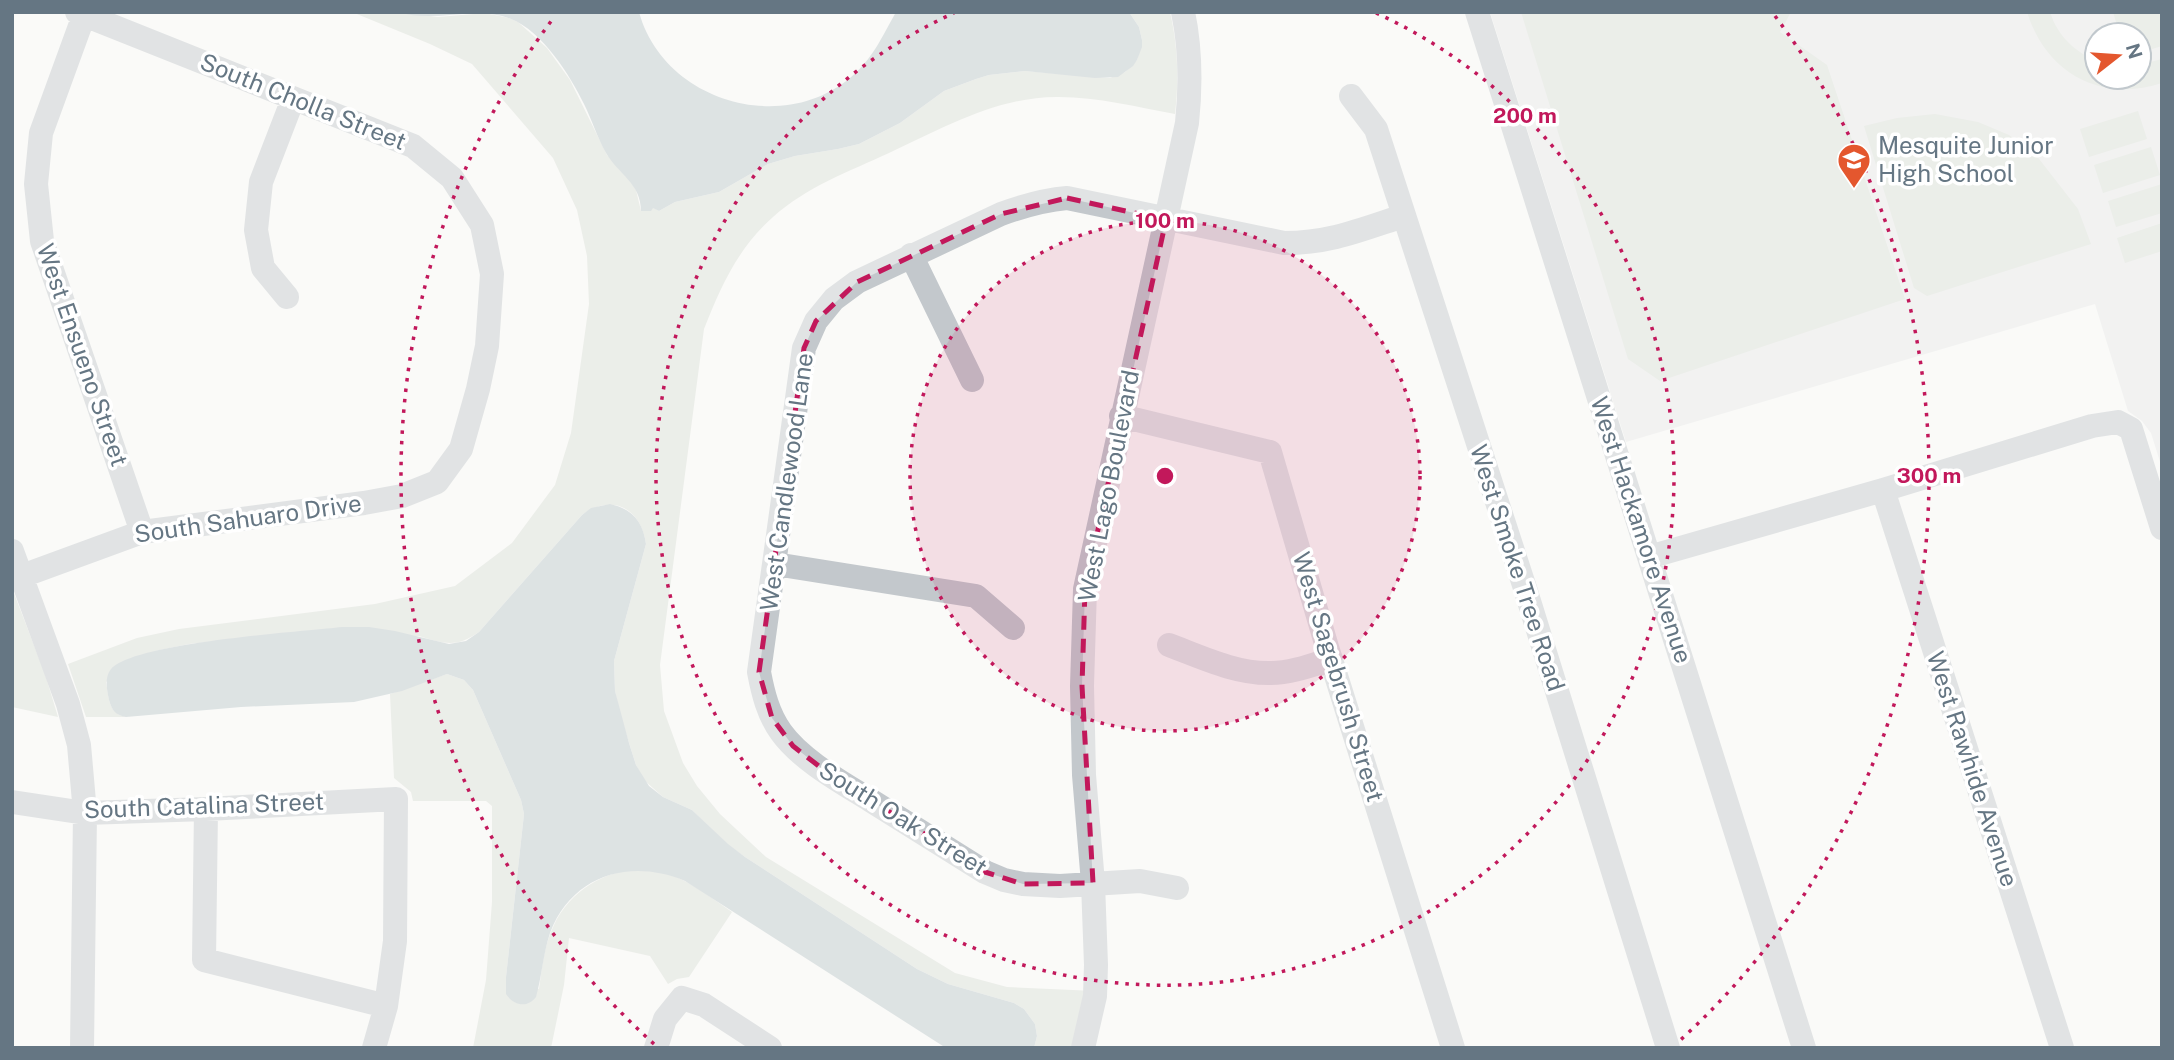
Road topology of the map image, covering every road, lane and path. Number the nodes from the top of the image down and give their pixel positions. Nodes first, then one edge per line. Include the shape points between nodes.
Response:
1 (1183, 12) edge
2 (1477, 12) edge
3 (80, 14) edge
4 (1351, 96) dead end
5 (293, 99) junction
6 (1403, 216) junction
7 (1166, 219) junction
8 (911, 255) junction
9 (287, 297) dead end
10 (972, 380) dead end
11 (1121, 416) junction
12 (461, 449) joint
13 (1883, 490) junction
14 (2162, 528) edge
15 (142, 532) junction
16 (12, 551) edge
17 (1649, 557) junction
18 (775, 564) junction
19 (22, 576) junction
20 (1013, 628) dead end
21 (1169, 645) dead end
22 (1331, 659) junction
23 (772, 718) joint
24 (12, 802) edge
25 (206, 809) junction
26 (85, 813) junction
27 (1093, 883) junction
28 (1177, 888) dead end
29 (386, 1006) junction
30 (82, 1048) edge
31 (374, 1048) edge
32 (656, 1048) edge
33 (770, 1048) edge
34 (1083, 1048) edge
35 (1453, 1048) edge
36 (1668, 1048) edge
37 (1804, 1048) edge
38 (2062, 1048) edge

1 - 7 street, West Lago Boulevard via 1191,89
2 - 17 street, West Hackamore Avenue
3 - 5 street, South Cholla Street
3 - 15 street, West Ensueno Street via 41,133 36,184 42,241
4 - 6 street, West Smoke Tree Road via 1376,129
5 - 9 street via 261,183 256,230 263,268
5 - 12 street, South Cholla Street via 413,146 452,178 482,225 492,274 486,346
6 - 7 street, West Candlewood Lane via 1311,243 1284,243
6 - 36 street, West Smoke Tree Road via 1524,584
7 - 8 street, West Candlewood Lane via 1067,198 1047,199 1001,214
7 - 11 street, West Lago Boulevard
8 - 10 street
8 - 18 street, West Candlewood Lane via 834,299 816,321 804,348
11 - 22 street, West Sagebrush Street via 1270,452
11 - 27 street, West Lago Boulevard via 1085,589 1084,775
12 - 15 street, South Sahuaro Drive via 437,482 402,496
13 - 14 street via 2118,422 2131,429
13 - 17 street
13 - 38 street, West Rawhide Avenue
15 - 19 street, South Sahuaro Drive
16 - 19 street
17 - 37 street, West Hackamore Avenue
18 - 20 street via 976,596
18 - 23 street, West Candlewood Lane via 759,672
19 - 26 street via 68,704 79,746
21 - 22 street via 1254,673 1298,669
22 - 35 street, West Sagebrush Street
23 - 27 street, South Oak Street via 793,746 829,774 985,872 1023,884
24 - 26 street, South Catalina Street
25 - 26 street, South Catalina Street
25 - 29 street via 204,960
25 - 29 street, South Catalina Street via 396,799 395,941
26 - 30 street
27 - 28 street, South Oak Street via 1140,881
27 - 34 street, West Lago Boulevard via 1095,991
29 - 31 street
32 - 33 street via 665,1019 682,998 704,1005

